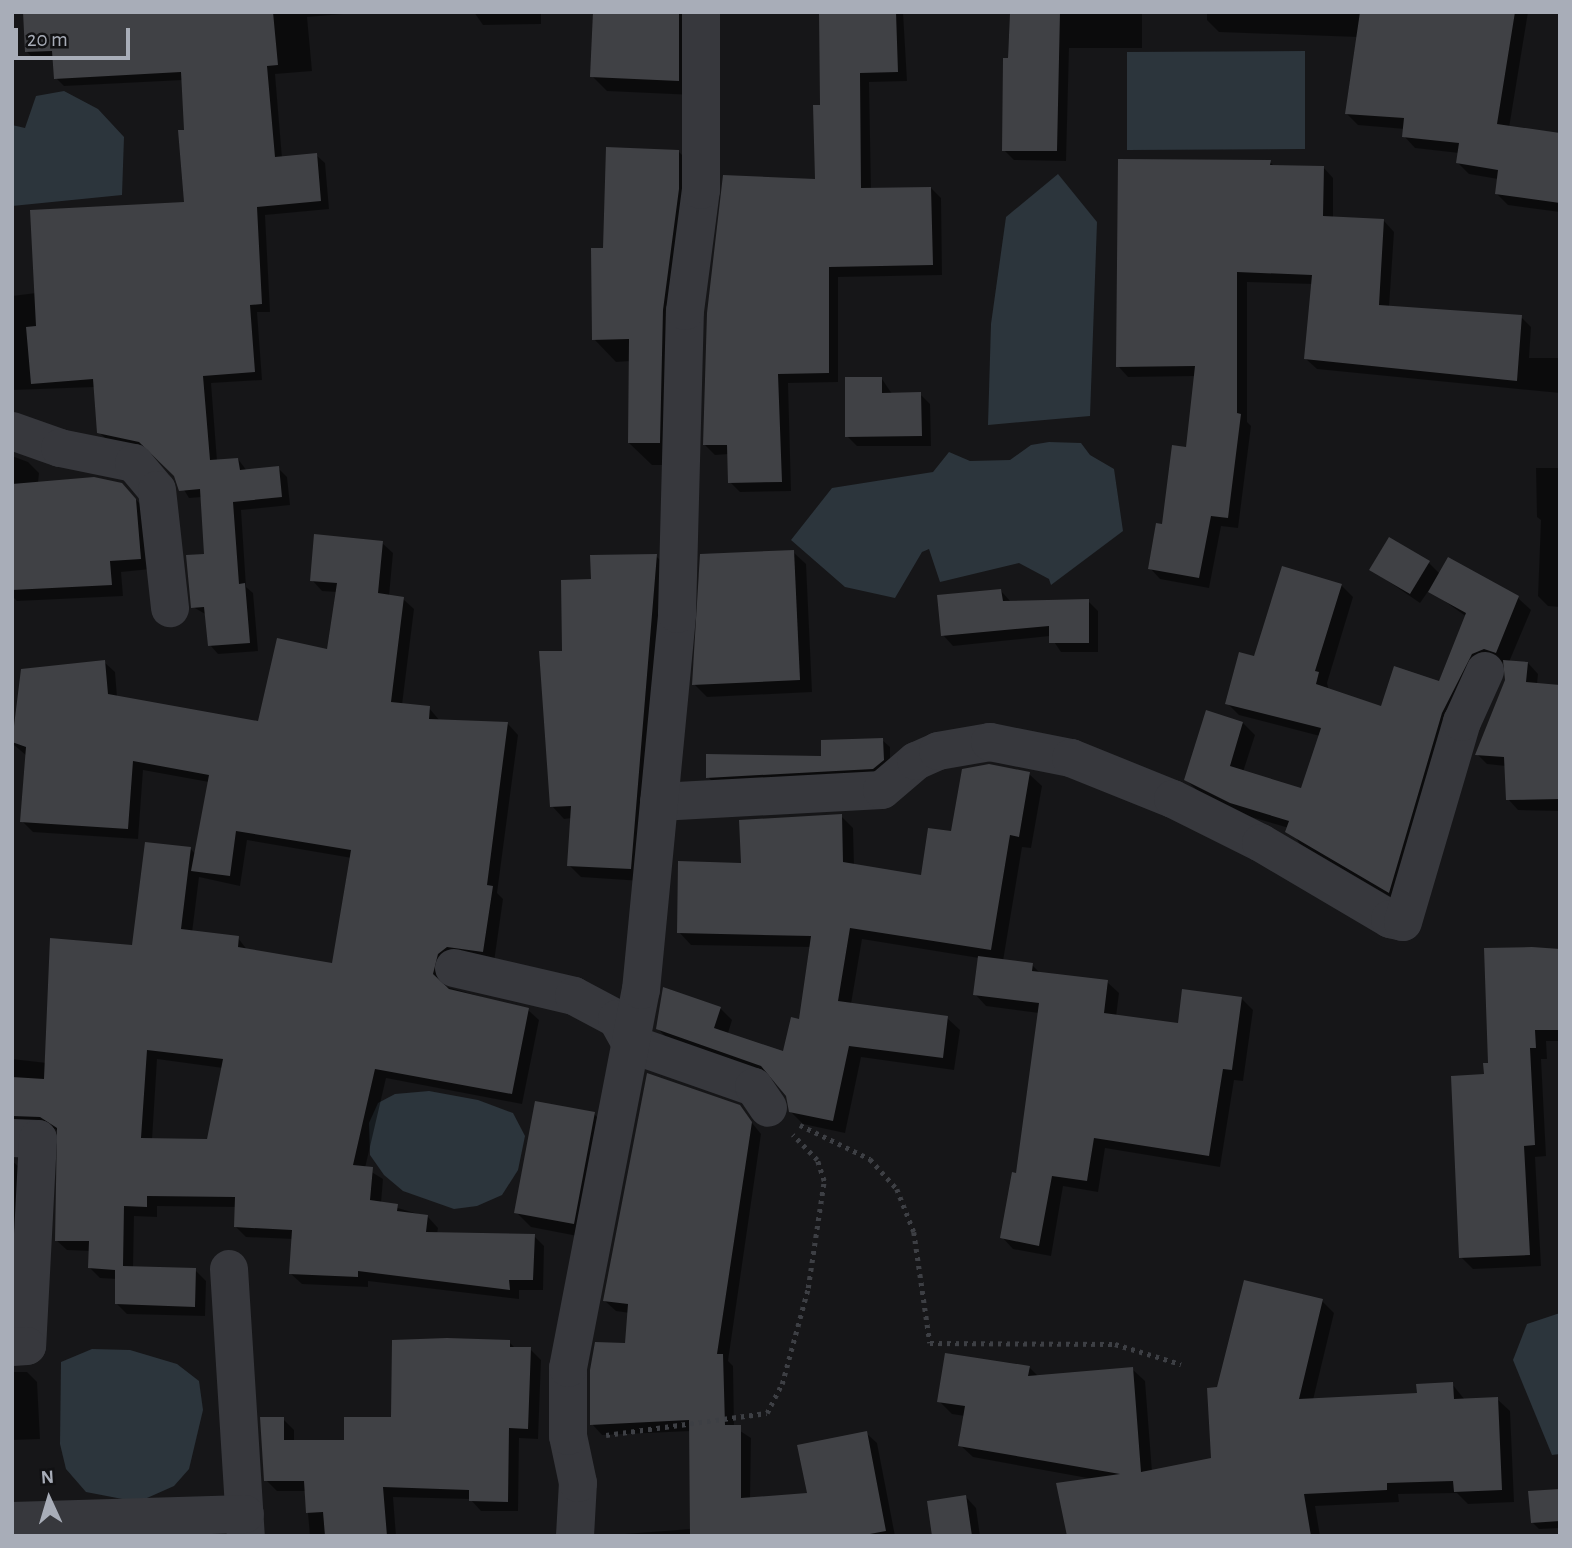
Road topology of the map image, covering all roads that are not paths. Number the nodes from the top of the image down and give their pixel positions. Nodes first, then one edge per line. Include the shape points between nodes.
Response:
1 (701, 12) edge
2 (12, 431) edge
3 (170, 608) dead end
4 (1485, 671) dead end
5 (659, 802) junction
6 (454, 968) dead end
7 (631, 1044) junction
8 (768, 1108) road end
9 (12, 1138) edge
10 (229, 1269) dead end
11 (12, 1347) edge
12 (12, 1521) edge
13 (245, 1525) edge
14 (575, 1536) edge

1 - 5 street via 701,190 685,311 677,614
2 - 3 street via 60,448 134,463 158,490
4 - 5 street via 1462,722 1403,922 1378,913 1261,843 1173,799 1071,758 990,742 938,751 916,761 882,790
5 - 7 street via 641,990
6 - 7 street via 574,996 617,1019
7 - 8 street via 754,1087
7 - 14 street via 568,1368 568,1436 578,1483
9 - 11 street via 38,1139 27,1346
10 - 13 street
12 - 13 street

